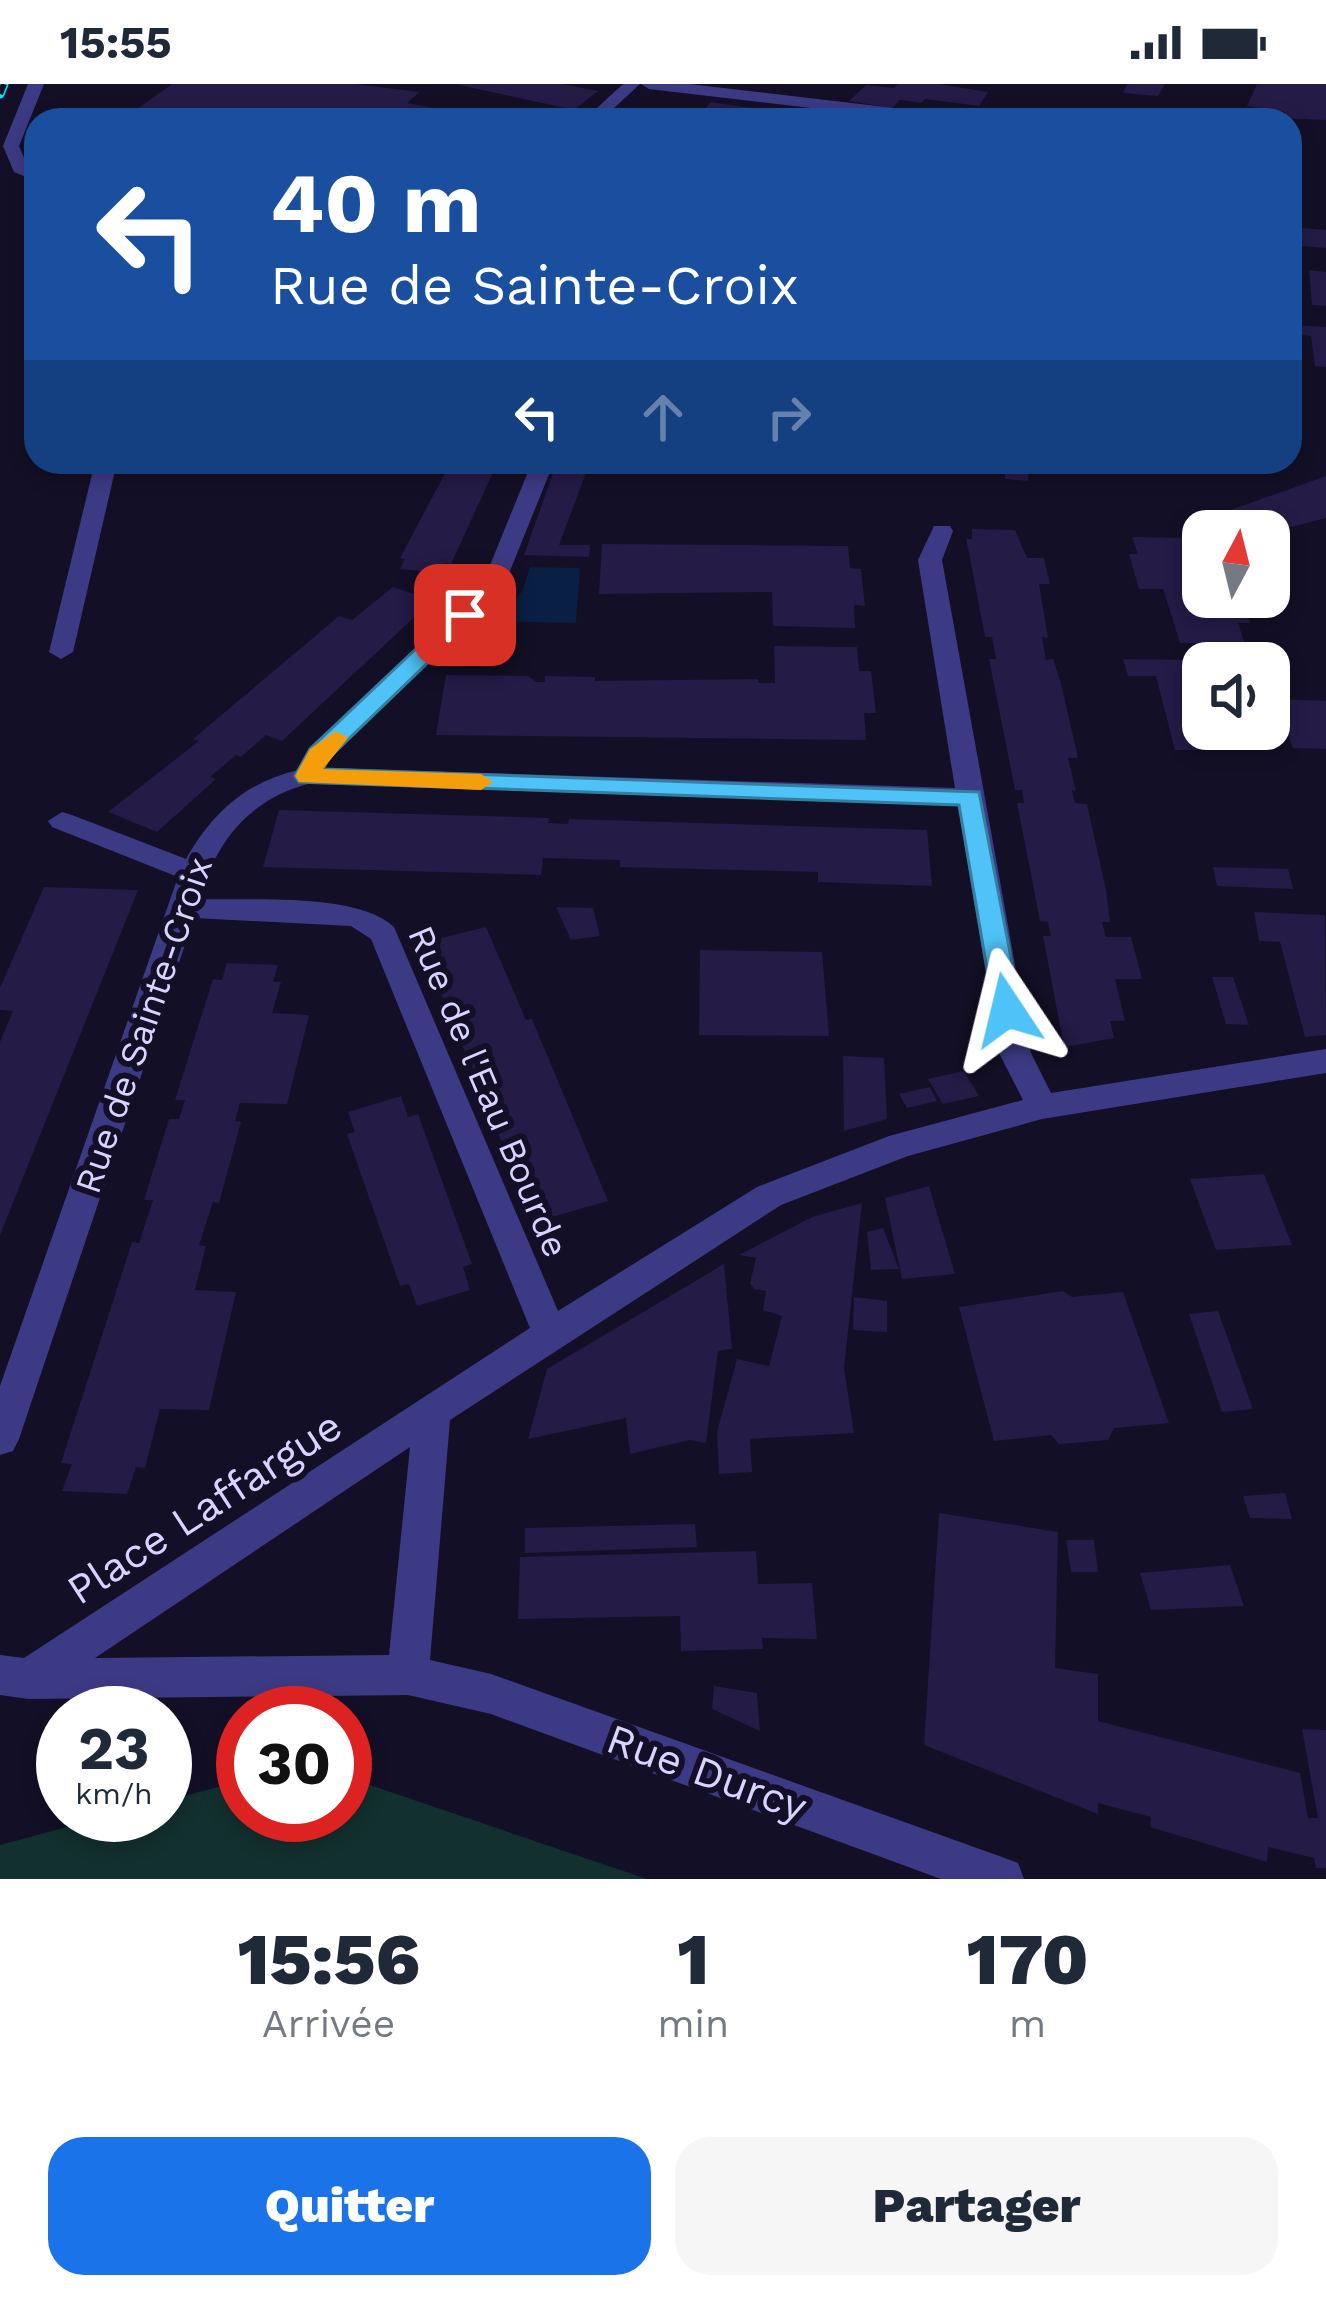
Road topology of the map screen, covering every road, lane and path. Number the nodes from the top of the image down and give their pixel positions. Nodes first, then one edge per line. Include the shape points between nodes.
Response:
1 (609, 84) edge
2 (649, 84) edge
3 (630, 86) edge
4 (605, 108) edge
5 (852, 108) edge
6 (24, 130) edge
7 (24, 170) edge
8 (103, 474) edge
9 (538, 474) edge
10 (942, 532) dead end
11 (61, 652) dead end
12 (308, 776) junction
13 (970, 797) junction
14 (62, 821) dead end
15 (191, 871) junction
16 (183, 908) junction
17 (1326, 1061) edge
18 (1042, 1107) junction
19 (550, 1334) junction
20 (433, 1415) junction
21 (0, 1438) edge
22 (408, 1675) junction
23 (14, 1677) edge
24 (1002, 1879) edge

1 - 3 street
2 - 5 street
3 - 4 street
6 - 7 street via 11,146
8 - 11 street
9 - 12 street via 493,588 319,754
10 - 13 street via 930,560
12 - 13 street, Rue de Sainte-Croix
12 - 15 street, Rue de Sainte-Croix via 263,788 202,845
13 - 18 street via 1015,1053
14 - 15 street
15 - 16 street, Rue de Sainte-Croix
16 - 19 street, Rue de l'Eau Bourde via 354,916 384,934
16 - 21 street, Rue de Sainte-Croix
17 - 18 street, Place Laffargue
18 - 19 street, Place Laffargue via 901,1145 769,1196
19 - 20 street, Place Laffargue
20 - 22 street
20 - 23 street, Place Laffargue
22 - 23 street, Rue Durcy
22 - 24 street, Rue Durcy via 491,1694

